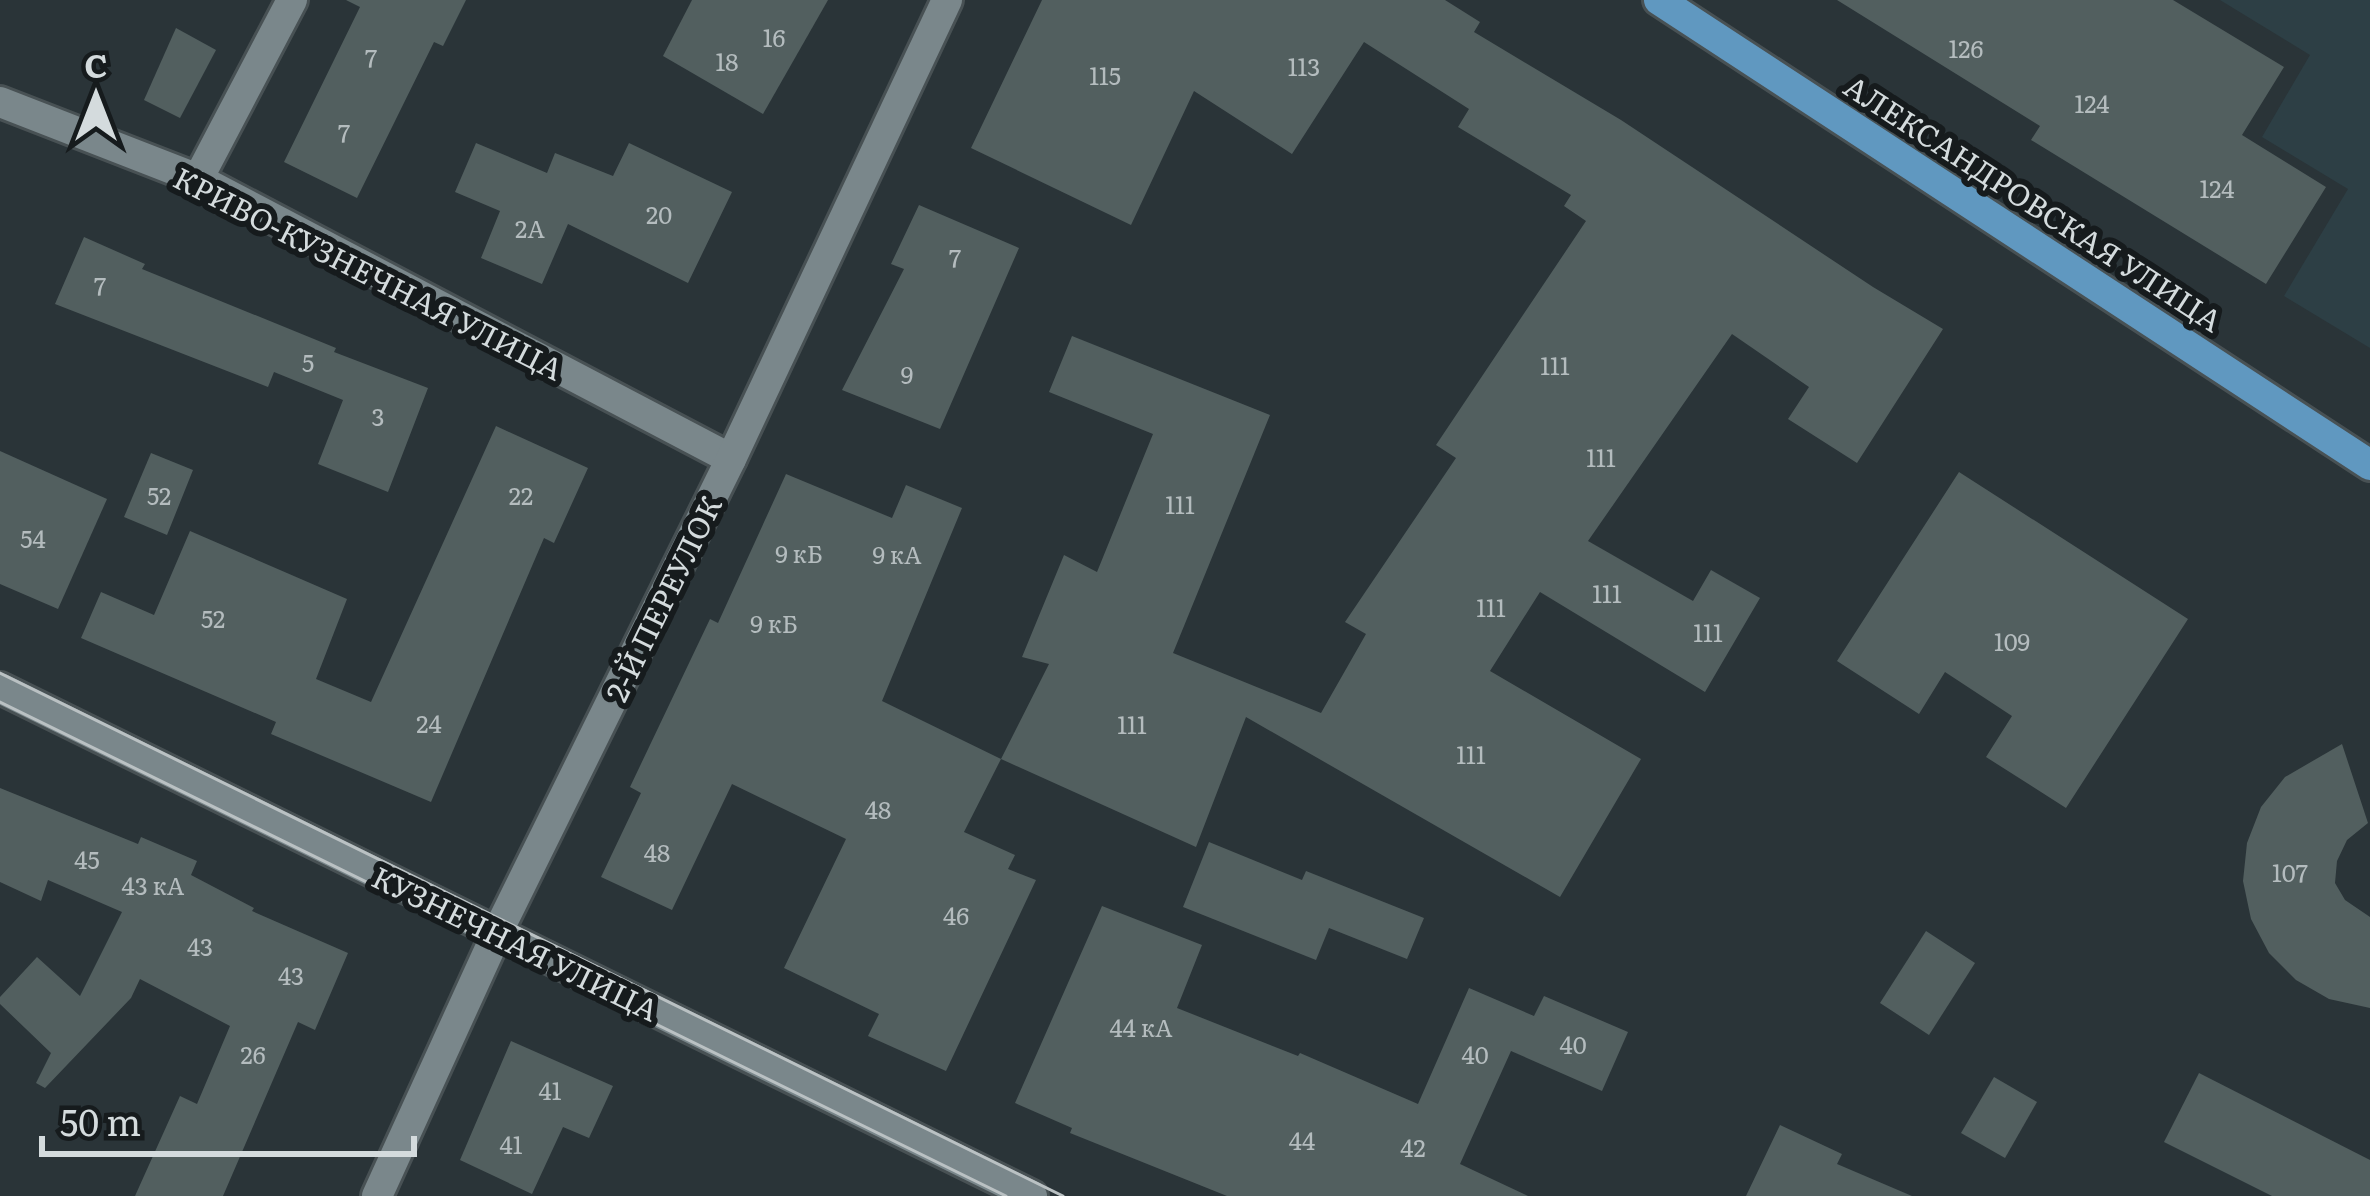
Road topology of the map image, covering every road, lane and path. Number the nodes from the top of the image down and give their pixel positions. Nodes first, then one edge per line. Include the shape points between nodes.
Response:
1 (292, 0) edge
2 (947, 0) edge
3 (1659, 0) edge
4 (0, 103) edge
5 (198, 179) junction
6 (730, 459) junction
7 (2370, 465) edge
8 (0, 688) edge
9 (497, 933) junction
10 (376, 1196) edge
11 (1032, 1196) edge

1 - 5 street
2 - 6 street, 2-Й ПЕРЕУЛОК
3 - 7 main road, АЛЕКСАНДРОВСКАЯ УЛИЦА
4 - 5 street, КРИВО-КУЗНЕЧНАЯ УЛИЦА
5 - 6 street, КРИВО-КУЗНЕЧНАЯ УЛИЦА
6 - 9 street, 2-Й ПЕРЕУЛОК
8 - 9 street, КУЗНЕЧНАЯ УЛИЦА
9 - 10 street, 2-Й ПЕРЕУЛОК
9 - 11 street, КУЗНЕЧНАЯ УЛИЦА

